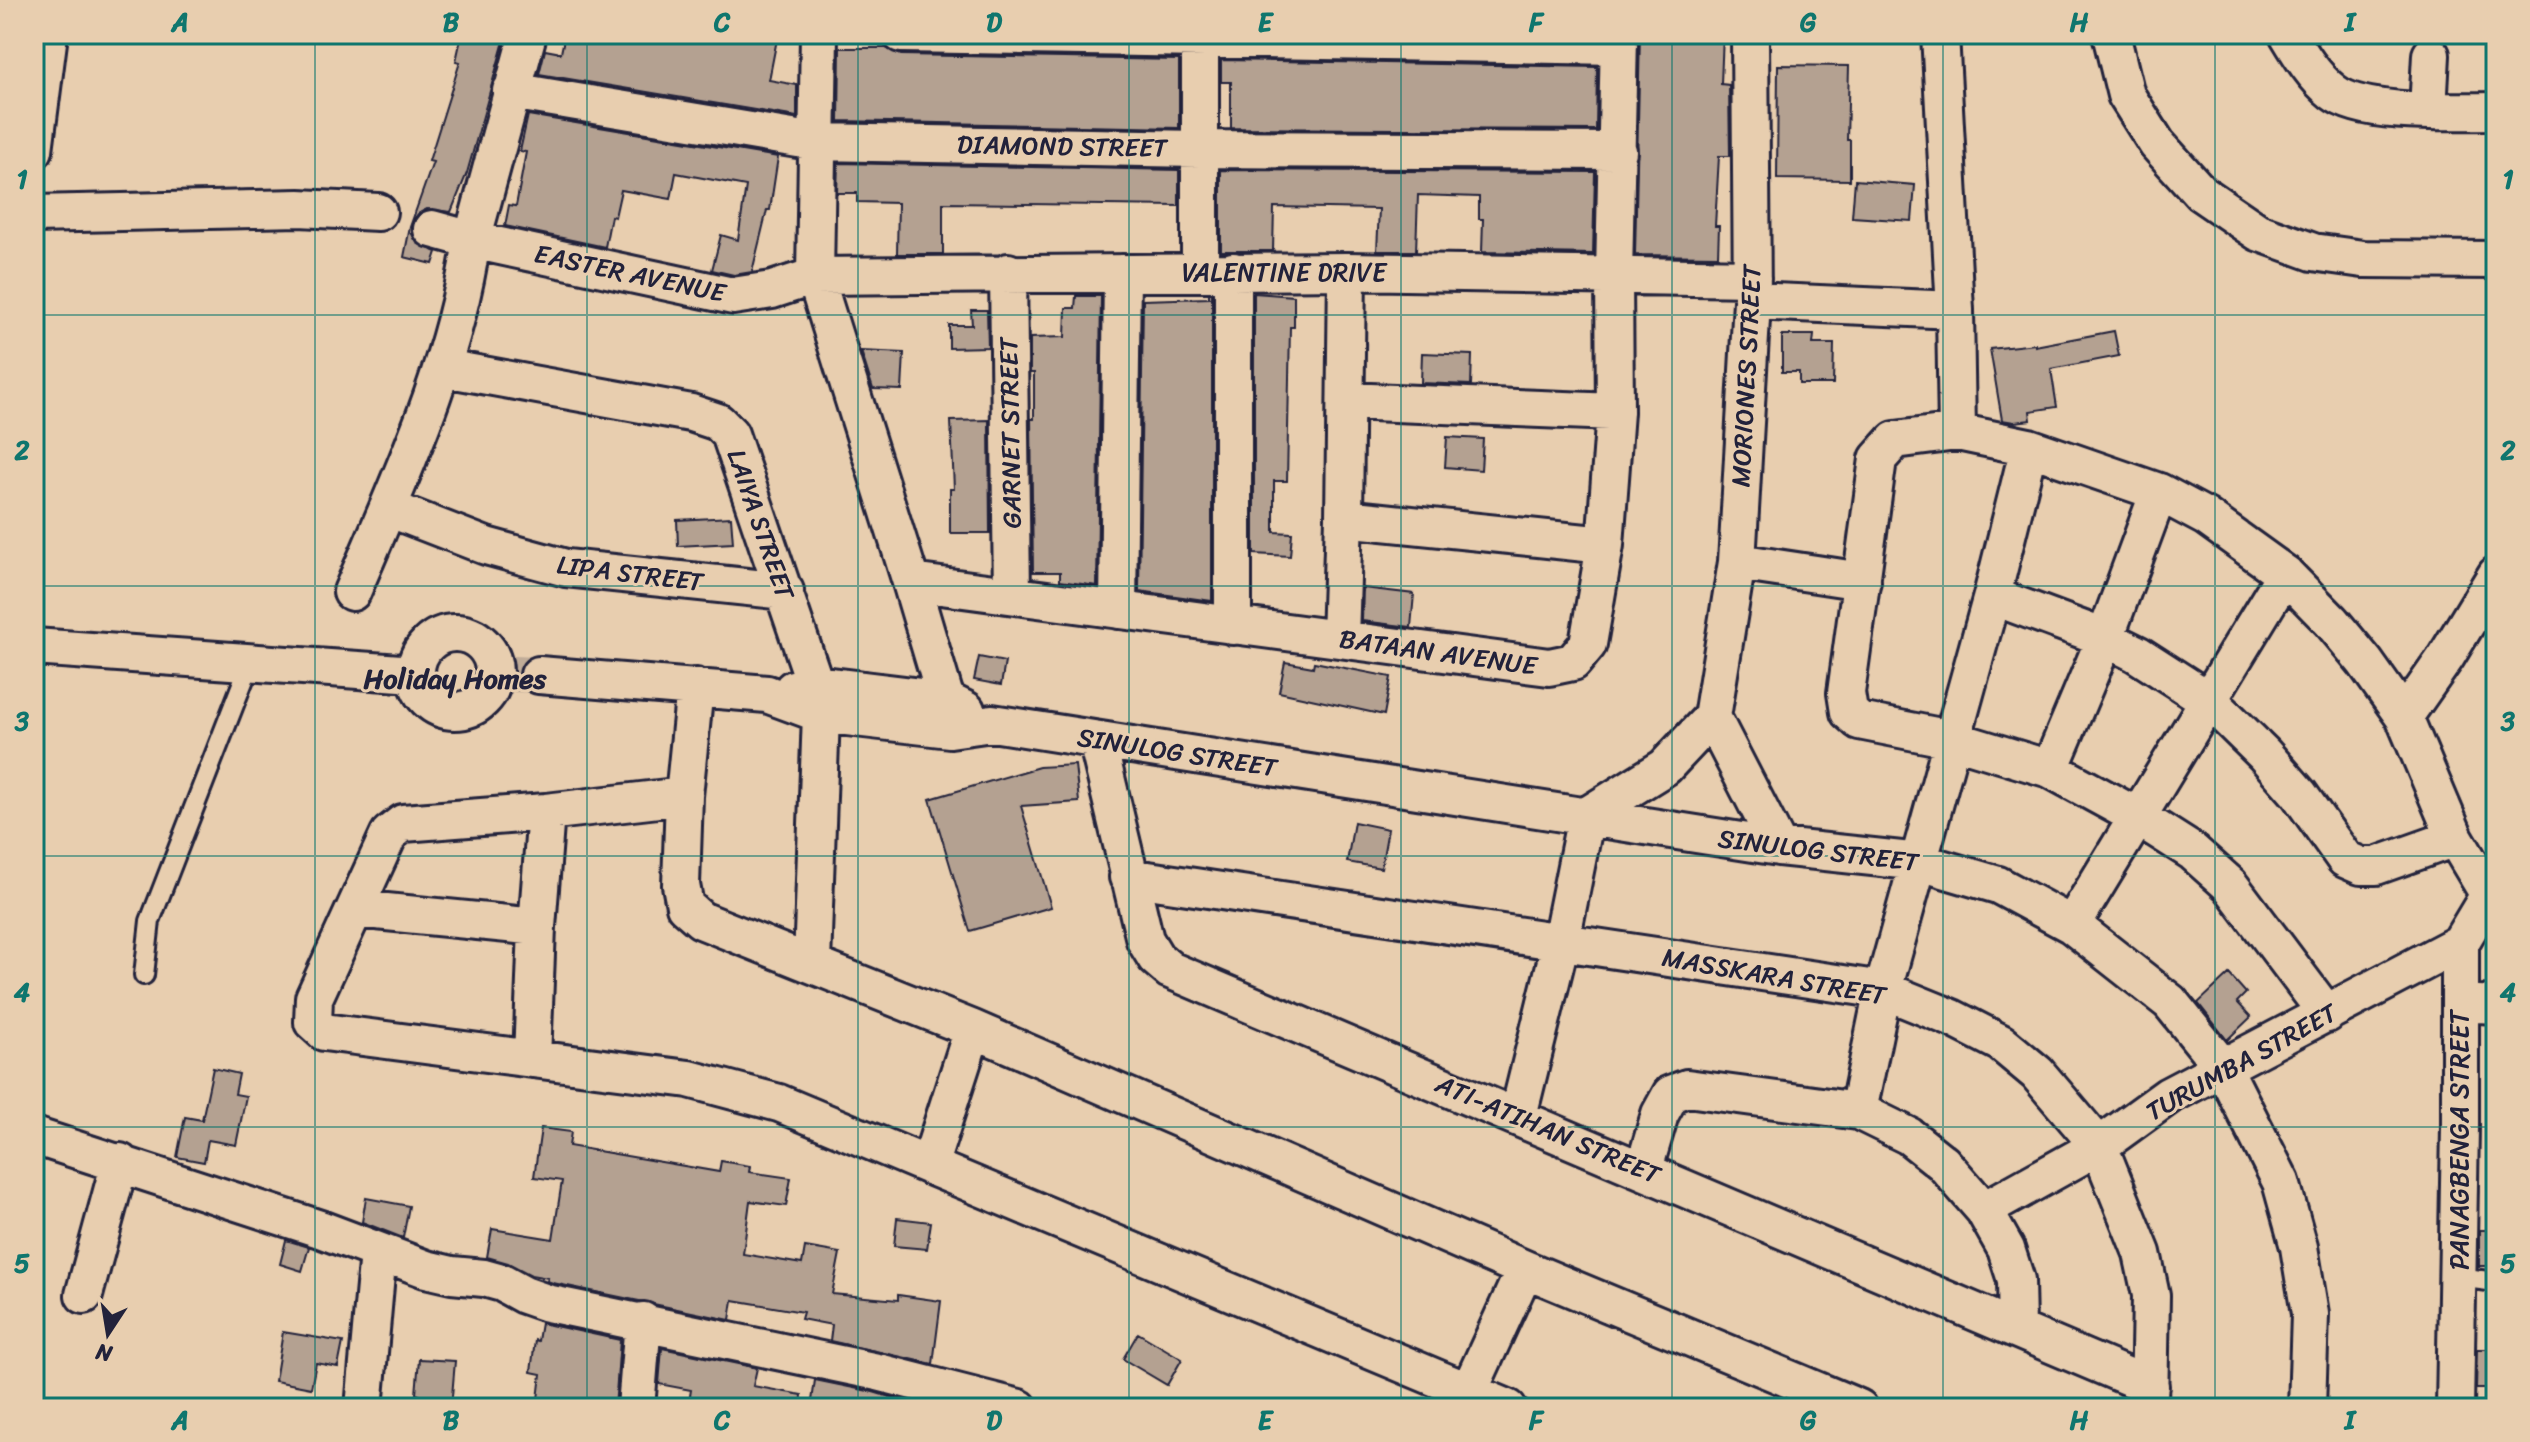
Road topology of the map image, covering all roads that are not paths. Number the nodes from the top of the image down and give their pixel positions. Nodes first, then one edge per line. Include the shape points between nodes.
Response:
1 (49, 34) edge
2 (528, 34) edge
3 (819, 34) edge
4 (901, 34) edge
5 (1750, 34) edge
6 (1940, 34) edge
7 (2111, 34) edge
8 (2288, 34) edge
9 (1200, 36) edge
10 (1619, 40) edge
11 (2431, 55) dead end
12 (511, 91) junction
13 (2428, 110) junction
14 (2496, 111) edge
15 (816, 142) junction
16 (1199, 149) junction
17 (34, 150) edge
18 (1618, 151) junction
19 (378, 212) dead end
20 (34, 214) edge
21 (432, 229) dead end
22 (472, 240) junction
23 (2496, 260) edge
24 (1216, 271) junction
25 (1347, 271) junction
26 (1008, 272) junction
27 (1122, 273) junction
28 (815, 276) junction
29 (1614, 277) junction
30 (1752, 290) junction
31 (1955, 310) junction
32 (444, 368) junction
33 (1346, 401) junction
34 (1615, 412) junction
35 (1957, 432) junction
36 (2029, 447) junction
37 (2159, 492) junction
38 (388, 508) junction
39 (1344, 518) junction
40 (1605, 545) junction
41 (1737, 562) junction
42 (2285, 574) junction
43 (2496, 575) edge
44 (1862, 581) junction
45 (911, 582) junction
46 (785, 591) junction
47 (352, 592) dead end
48 (1012, 595) junction
49 (1992, 596) junction
50 (1118, 610) junction
51 (1233, 626) junction
52 (1340, 638) junction
53 (2105, 638) junction
54 (34, 647) edge
55 (251, 661) junction
56 (415, 674) junction
57 (516, 674) junction
58 (695, 687) junction
59 (818, 699) junction
60 (2210, 701) junction
61 (948, 714) junction
62 (1712, 717) junction
63 (2404, 717) junction
64 (1951, 739) junction
65 (1097, 740) junction
66 (2050, 769) junction
67 (684, 796) junction
68 (546, 812) junction
69 (1586, 816) junction
70 (2138, 817) junction
71 (2455, 838) junction
72 (1779, 847) junction
73 (1920, 862) junction
74 (1128, 877) junction
75 (2492, 889) edge
76 (356, 909) junction
77 (2072, 925) junction
78 (537, 927) junction
79 (1561, 941) junction
80 (2460, 943) junction
81 (812, 963) junction
82 (144, 975) dead end
83 (1883, 990) junction
84 (2460, 1003) junction
85 (2496, 1005) edge
86 (2327, 1014) junction
87 (973, 1029) junction
88 (532, 1059) junction
89 (2224, 1069) junction
90 (1858, 1111) junction
91 (1518, 1116) junction
92 (34, 1136) edge
93 (2099, 1146) junction
94 (120, 1162) junction
95 (929, 1166) junction
96 (1644, 1169) junction
97 (1984, 1210) junction
98 (378, 1252) junction
99 (1525, 1269) junction
100 (2458, 1277) junction
101 (2496, 1282) edge
102 (84, 1295) dead end
103 (643, 1321) junction
104 (2017, 1328) junction
105 (1469, 1391) junction
106 (2149, 1397) edge
107 (364, 1408) edge
108 (636, 1408) edge
109 (1019, 1408) edge
110 (1508, 1408) edge
111 (1859, 1408) edge
112 (2307, 1408) edge
113 (2455, 1408) edge

1 - 17 street
2 - 12 street
3 - 15 street
4 - 9 street
5 - 30 street, MORIONES STREET
6 - 31 street
7 - 23 street via 2126,95 2157,144 2201,193 2258,232 2313,252 2363,259
8 - 13 street via 2334,93 2361,106
9 - 10 street
9 - 16 street
10 - 18 street, BATAAN AVENUE
11 - 13 street
12 - 15 street, DIAMOND STREET
12 - 22 street
13 - 14 street
15 - 16 street, DIAMOND STREET
15 - 28 street
16 - 18 street, DIAMOND STREET
16 - 24 street
18 - 29 street, BATAAN AVENUE
19 - 20 street via 299,208
21 - 22 street, EASTER AVENUE
22 - 28 street, EASTER AVENUE via 733,296
22 - 32 street
24 - 25 street, VALENTINE DRIVE
24 - 27 street, VALENTINE DRIVE
24 - 51 street
25 - 29 street, VALENTINE DRIVE
25 - 33 street
26 - 27 street, VALENTINE DRIVE
26 - 28 street, VALENTINE DRIVE
26 - 48 street, GARNET STREET
27 - 50 street
28 - 45 street
29 - 30 street, VALENTINE DRIVE
29 - 34 street, BATAAN AVENUE
30 - 31 street, VALENTINE DRIVE
30 - 41 street, MORIONES STREET
31 - 35 street
32 - 38 street
32 - 46 street, LAIYA STREET via 718,422 730,434
33 - 34 street
33 - 39 street
34 - 40 street, BATAAN AVENUE
35 - 36 street
35 - 44 street via 1895,440 1878,459
36 - 37 street
36 - 49 street
37 - 42 street via 2206,517
37 - 53 street
38 - 46 street, LIPA STREET via 486,546 566,568
38 - 47 street
39 - 40 street
39 - 52 street
40 - 52 street, BATAAN AVENUE via 1588,644 1573,662 1549,667
41 - 44 street
41 - 62 street, MORIONES STREET
42 - 60 street
42 - 63 street via 2339,631
43 - 63 street
44 - 64 street via 1846,693 1849,712 1859,721
45 - 48 street, BATAAN AVENUE
45 - 61 street
46 - 59 street, LAIYA STREET
48 - 50 street, BATAAN AVENUE
49 - 53 street
49 - 64 street
50 - 51 street, BATAAN AVENUE
51 - 52 street, BATAAN AVENUE
53 - 60 street
53 - 66 street
54 - 55 street
55 - 56 street
55 - 82 lane via 150,921
56 - 57 street via 426,698 448,711 482,702 492,688
56 - 57 street via 418,656 429,642 445,633 463,633 479,640
57 - 58 street, SINULOG STREET
58 - 59 street, SINULOG STREET
58 - 67 street
59 - 61 street, SINULOG STREET
59 - 81 street, LAIYA STREET
60 - 70 street
60 - 71 street via 2299,794 2345,859 2376,866
61 - 65 street, SINULOG STREET
62 - 69 street via 1665,767
62 - 72 street
63 - 71 street
64 - 66 street
64 - 73 street
65 - 69 street, SINULOG STREET
65 - 74 street, ATI-ATIHAN STREET
66 - 70 street
67 - 68 street
67 - 81 street via 685,906 701,920
68 - 76 street via 403,823 389,834
68 - 78 street
69 - 72 street, SINULOG STREET
69 - 79 street
70 - 77 street
70 - 86 street via 2193,852 2230,885
71 - 75 street
72 - 73 street, SINULOG STREET
73 - 77 street, SINULOG STREET via 1998,885
73 - 83 street
74 - 79 street, MASSKARA STREET
74 - 91 street, ATI-ATIHAN STREET via 1145,940 1170,970
75 - 80 street
76 - 78 street
76 - 88 street via 314,998 313,1022 324,1032
77 - 89 street, SINULOG STREET via 2170,1002
78 - 88 street
79 - 83 street, MASSKARA STREET
79 - 91 street
80 - 84 street, PANAGBENGA STREET
80 - 86 street, TURUMBA STREET
81 - 87 street
83 - 90 street
83 - 93 street, MASSKARA STREET via 2001,1043 2037,1073
84 - 85 street
84 - 100 street, PANAGBENGA STREET
86 - 89 street, TURUMBA STREET
87 - 95 street
87 - 99 street
88 - 95 street via 689,1079 779,1103
89 - 93 street, TURUMBA STREET via 2168,1096
89 - 112 street, SINULOG STREET via 2281,1182 2299,1247 2310,1314
90 - 96 street via 1687,1088 1671,1094 1660,1114
90 - 97 street via 1909,1136 1943,1163
91 - 96 street, ATI-ATIHAN STREET
92 - 94 street
93 - 97 street, TURUMBA STREET
93 - 106 street, MASSKARA STREET via 2142,1253 2151,1295
94 - 98 street
94 - 102 street
95 - 105 street
96 - 104 street, ATI-ATIHAN STREET
97 - 104 street via 2016,1280
98 - 103 street via 426,1269 502,1283 547,1303
98 - 107 street
99 - 105 street
99 - 111 street
100 - 101 lane
100 - 113 street, PANAGBENGA STREET
103 - 108 street
103 - 109 street
104 - 106 street, ATI-ATIHAN STREET
105 - 110 street

